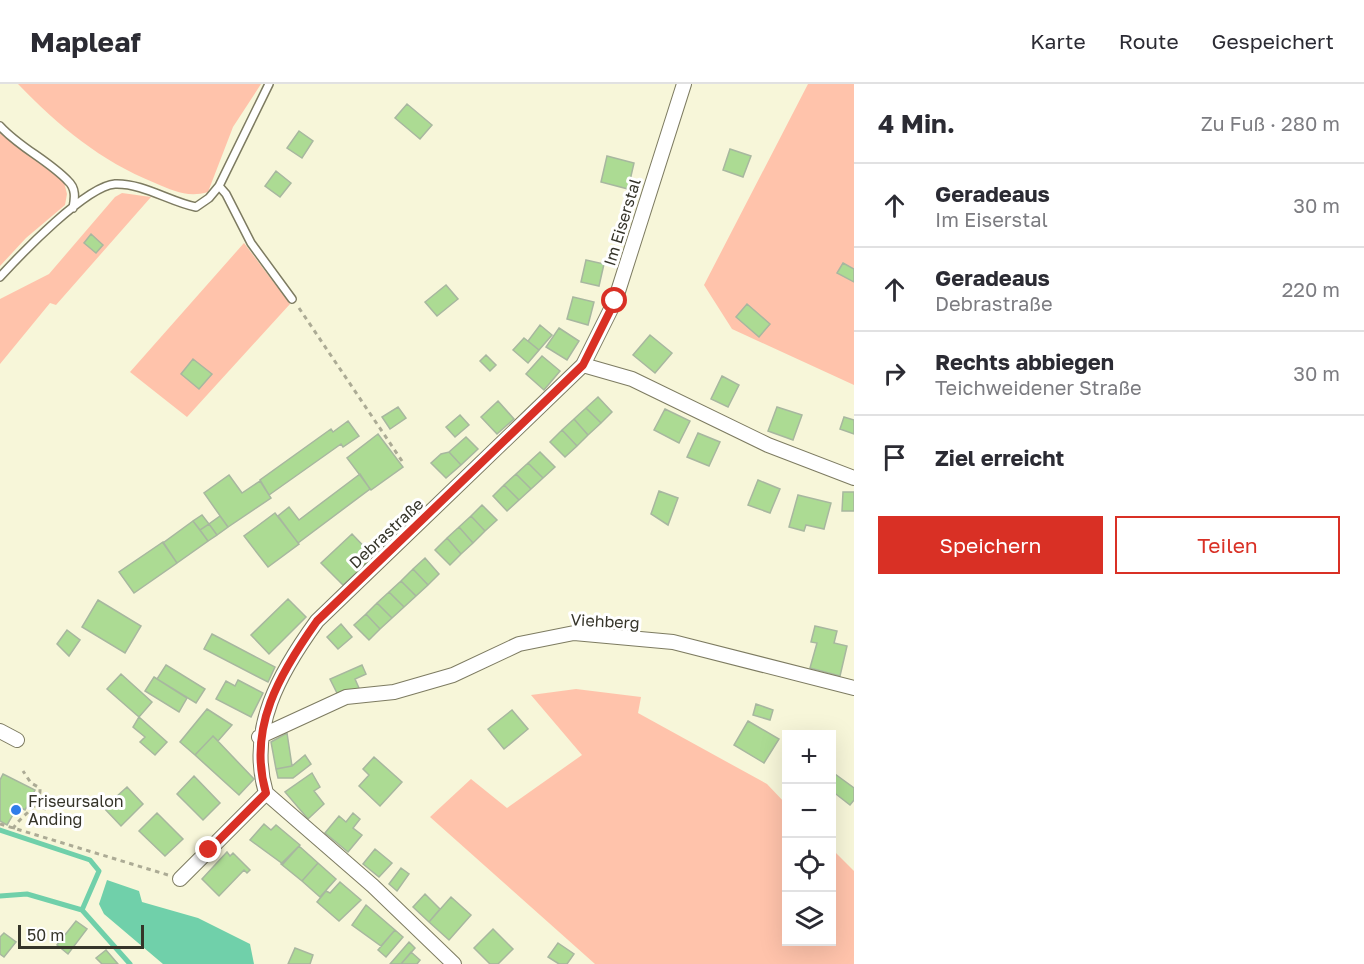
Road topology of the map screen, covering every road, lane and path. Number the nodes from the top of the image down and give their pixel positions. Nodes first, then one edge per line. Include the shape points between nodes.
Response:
1 (268, 84) edge
2 (684, 84) edge
3 (0, 126) edge
4 (219, 186) junction
5 (73, 208) junction
6 (0, 277) edge
7 (292, 298) joint
8 (583, 365) junction
9 (402, 461) dead end
10 (854, 478) edge
11 (854, 688) edge
12 (0, 731) edge
13 (259, 737) junction
14 (17, 740) dead end
15 (24, 771) dead end
16 (266, 793) junction
17 (40, 796) junction
18 (36, 806) junction
19 (0, 824) edge
20 (13, 829) junction
21 (166, 875) dead end
22 (180, 879) dead end
23 (454, 964) edge

1 - 4 lane
2 - 8 street, Im Eiserstal via 615,301
3 - 5 lane via 70,182 75,196
4 - 5 lane via 196,207 116,184 102,188
4 - 7 lane via 251,243
5 - 6 lane
7 - 9 path
8 - 10 street via 632,379 768,446
8 - 13 street, Debrastraße via 317,621 280,681
11 - 13 street, Viehberg via 673,642 574,633 519,644 453,675 394,692 346,697
12 - 14 street
13 - 16 street, Debrastraße
15 - 17 path via 40,789
16 - 22 street
16 - 23 street via 374,886
17 - 18 path
17 - 18 path via 49,800 44,810
18 - 20 path via 18,819
19 - 20 path
20 - 21 path

